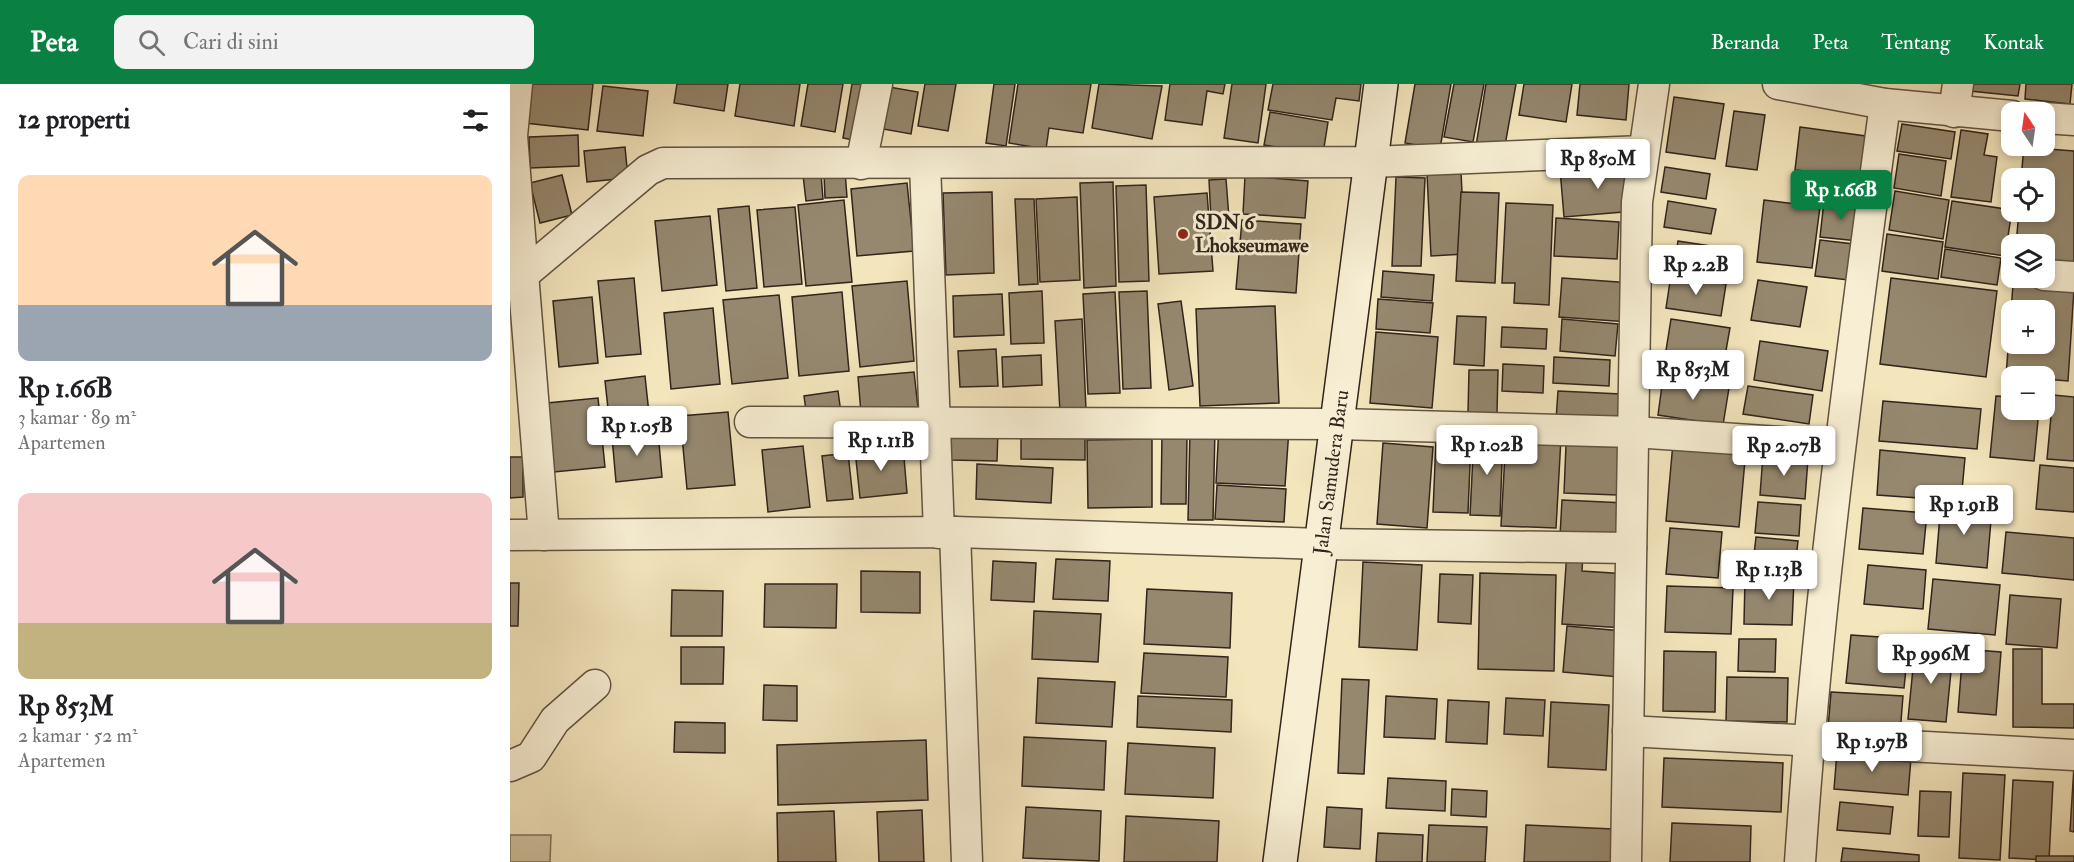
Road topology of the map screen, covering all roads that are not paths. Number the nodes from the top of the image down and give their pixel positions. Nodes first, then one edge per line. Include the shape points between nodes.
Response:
1 (517, 84) edge
2 (877, 84) edge
3 (1381, 84) edge
4 (1654, 84) edge
5 (1778, 84) edge
6 (1956, 98) edge
7 (1885, 104) junction
8 (2001, 112) edge
9 (2055, 119) edge
10 (2074, 120) edge
11 (1644, 151) junction
12 (1371, 162) junction
13 (512, 164) edge
14 (861, 164) junction
15 (925, 164) junction
16 (516, 276) edge
17 (2055, 276) edge
18 (2074, 277) edge
19 (750, 422) dead end
20 (935, 422) junction
21 (1337, 424) junction
22 (1634, 432) junction
23 (1839, 446) junction
24 (947, 532) junction
25 (510, 535) edge
26 (544, 535) junction
27 (1321, 544) junction
28 (1631, 548) junction
29 (595, 685) dead end
30 (1628, 731) junction
31 (1808, 741) junction
32 (2074, 755) edge
33 (510, 766) edge
34 (967, 862) edge
35 (1280, 862) edge
36 (1626, 862) edge
37 (1800, 862) edge

1 - 13 street
2 - 14 street
3 - 12 street, Jalan Samudera Baru
4 - 11 street
5 - 7 street
6 - 7 street
6 - 8 street
7 - 23 street
9 - 10 street
11 - 12 street
11 - 22 street via 1637,202
12 - 15 street
12 - 21 street, Jalan Samudera Baru
13 - 16 street
14 - 15 street
14 - 16 street via 663,163 648,170
15 - 20 street
16 - 26 street
17 - 18 street
19 - 20 street
20 - 21 street
20 - 24 street
21 - 22 street
21 - 27 street, Jalan Samudera Baru
22 - 23 street
22 - 28 street
23 - 31 street
24 - 26 street
24 - 27 street
24 - 34 street
25 - 26 street
27 - 28 street
27 - 35 street, Jalan Samudera Baru
28 - 30 street
29 - 33 street via 555,720 531,757
30 - 31 street
30 - 36 street
31 - 32 street
31 - 37 street

